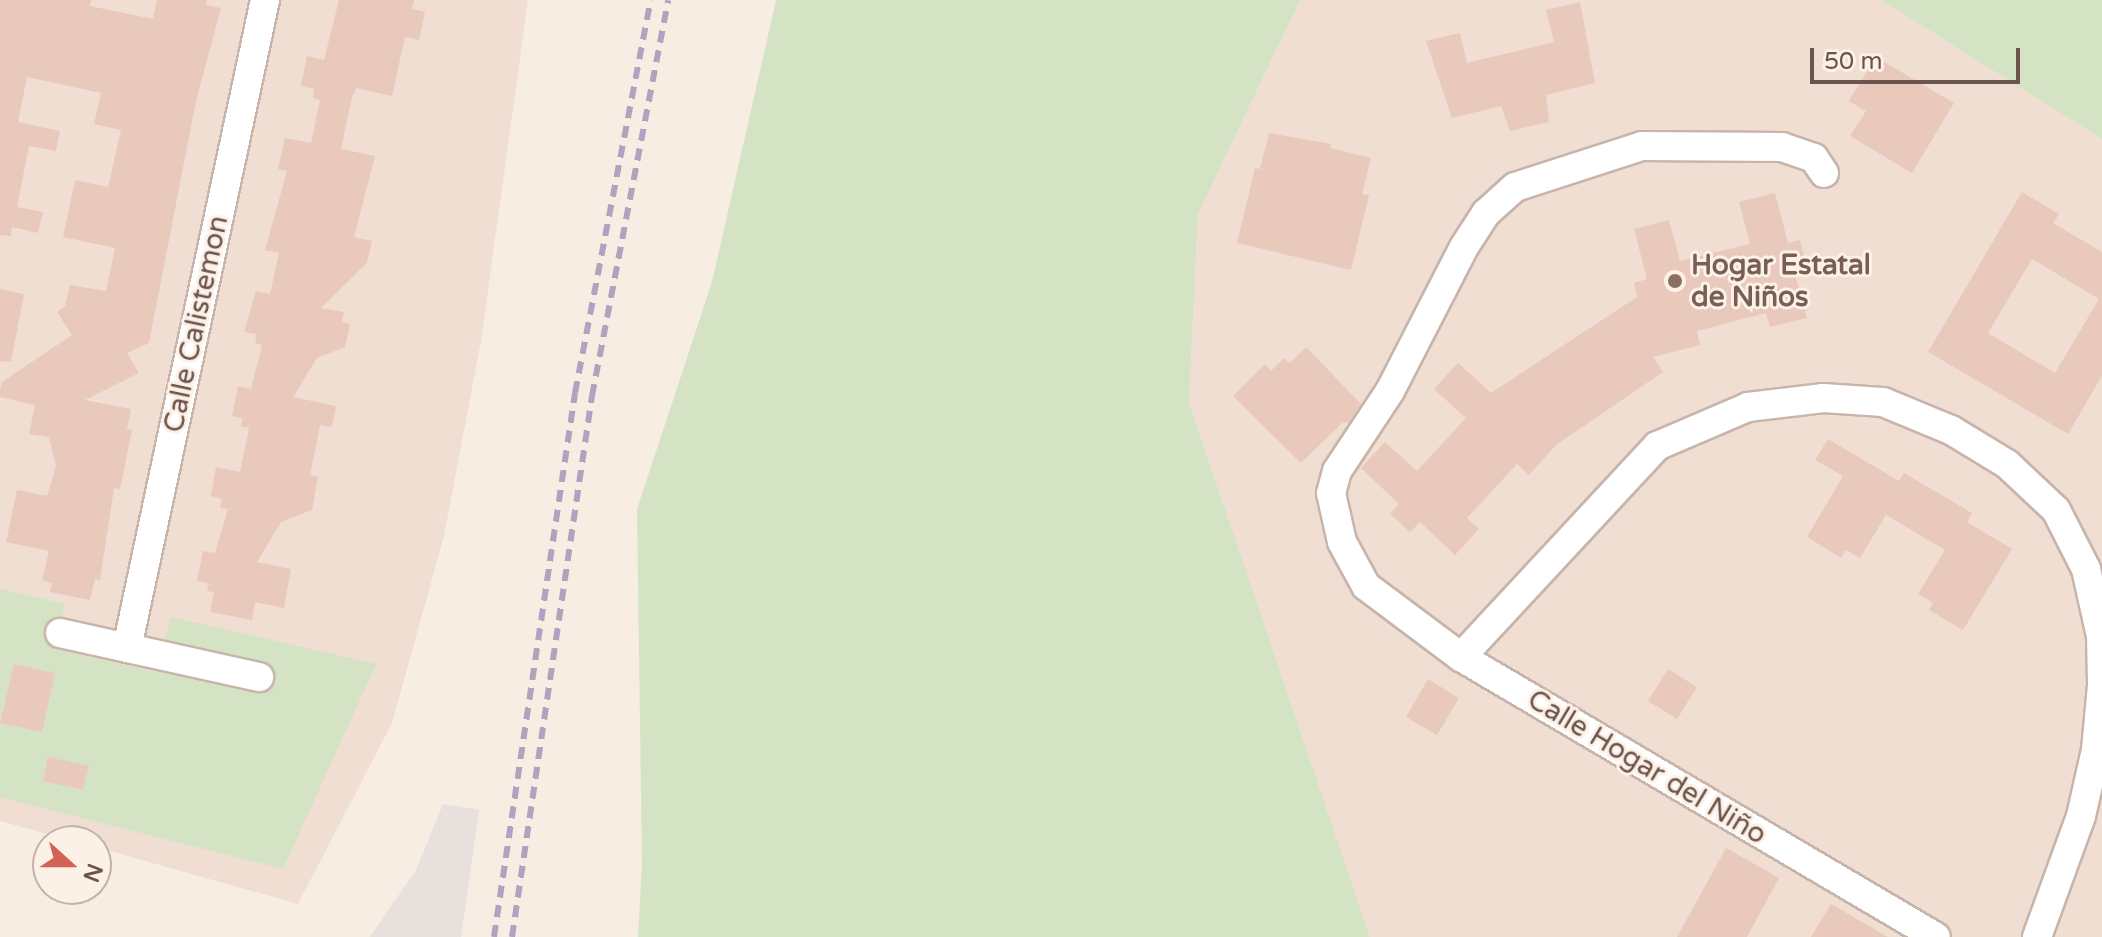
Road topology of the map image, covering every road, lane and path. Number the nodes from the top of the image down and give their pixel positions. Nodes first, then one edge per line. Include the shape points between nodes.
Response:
1 (265, 0) edge
2 (1824, 173) dead end
3 (60, 633) dead end
4 (127, 648) junction
5 (1461, 657) junction
6 (259, 677) dead end
7 (2102, 684) edge
8 (1936, 937) edge
9 (2037, 937) edge

1 - 4 street, Calle Calistemon
2 - 5 street, Calle Hogar del Niño via 1814,158 1782,147 1642,146 1515,187 1486,213 1390,391 1337,471 1331,493 1342,542 1366,586
3 - 4 street
4 - 6 street
5 - 7 street via 1657,446 1748,407 1823,398 1883,402 1951,430 2007,464 2056,510 2086,569 2101,636
5 - 8 street, Calle Hogar del Niño
7 - 9 street via 2096,750 2081,816

